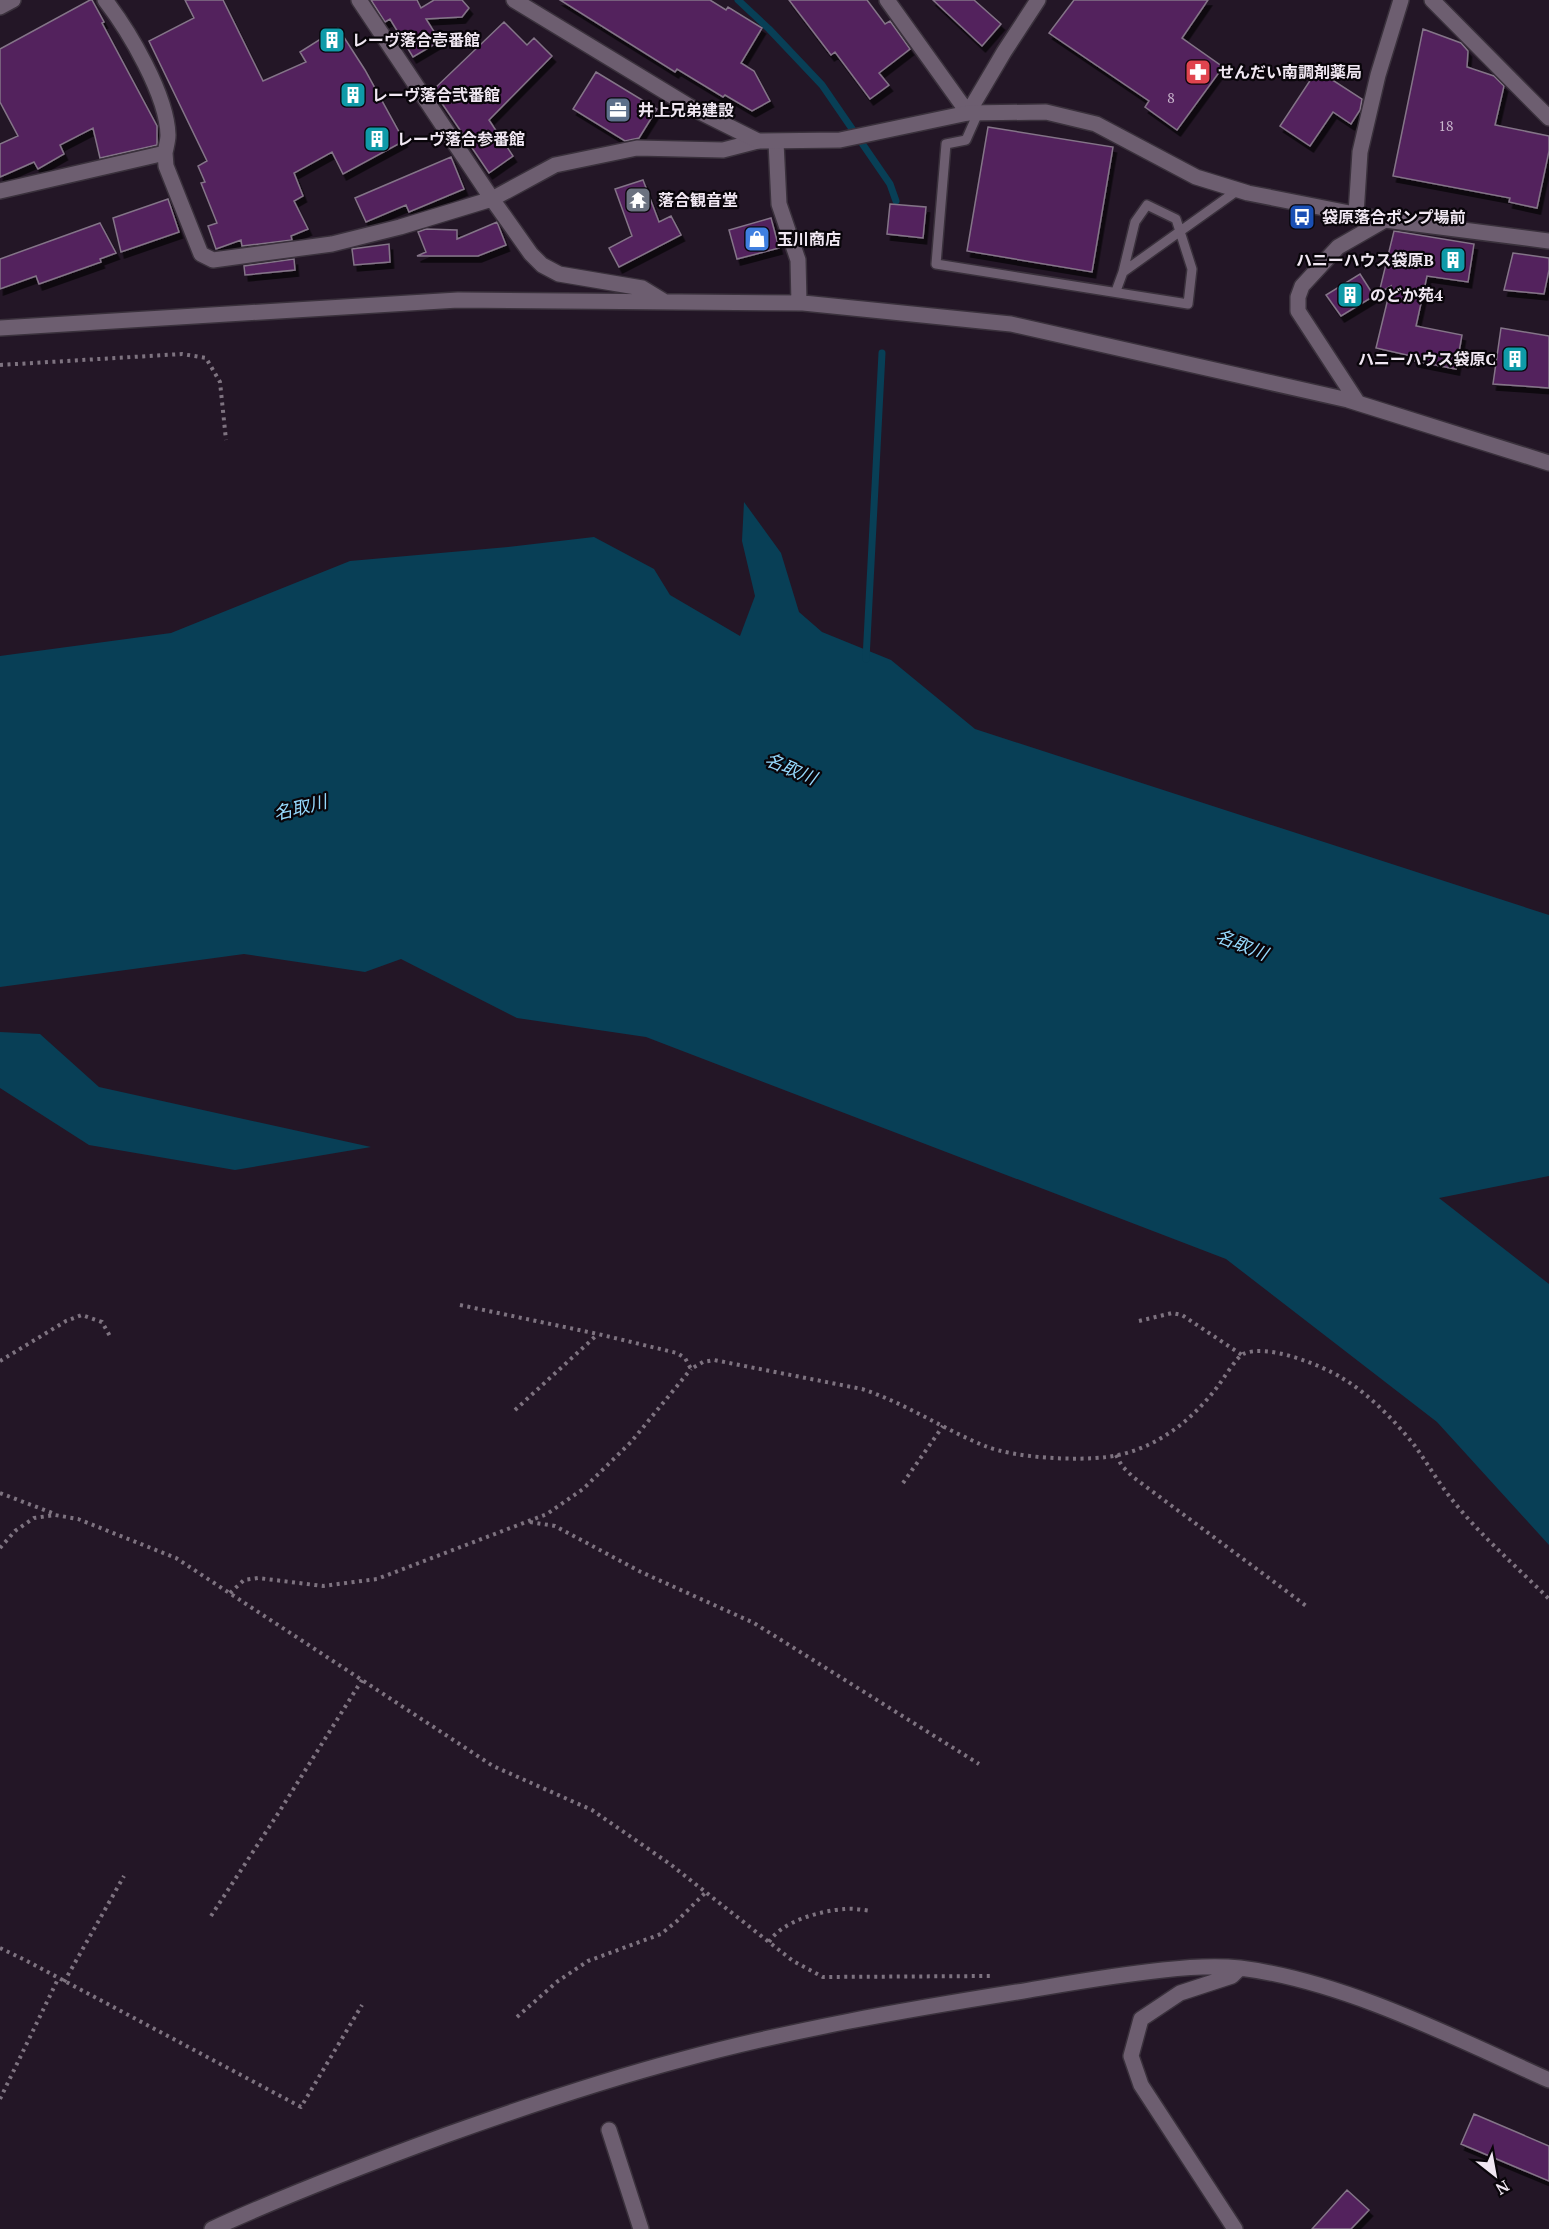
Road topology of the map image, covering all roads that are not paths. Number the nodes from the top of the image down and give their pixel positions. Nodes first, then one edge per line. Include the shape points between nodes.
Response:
1 (13, 0) edge
2 (105, 0) edge
3 (359, 0) edge
4 (514, 0) edge
5 (886, 0) edge
6 (1038, 0) edge
7 (1401, 0) edge
8 (1432, 0) edge
9 (0, 7) edge
10 (973, 113) junction
11 (1549, 118) edge
12 (758, 141) junction
13 (776, 142) junction
14 (165, 153) junction
15 (1238, 190) junction
16 (0, 191) edge
17 (492, 198) junction
18 (1356, 214) junction
19 (1385, 220) junction
20 (1180, 231) junction
21 (1549, 241) edge
22 (1123, 272) junction
23 (1116, 291) junction
24 (665, 302) junction
25 (799, 303) junction
26 (0, 328) edge
27 (1358, 403) junction
28 (1549, 463) edge
29 (1240, 1968) junction
30 (1549, 2080) edge
31 (609, 2130) dead end
32 (212, 2229) edge
33 (641, 2229) edge
34 (1235, 2229) edge

1 - 9 street
2 - 14 street via 119,18 163,104 168,136
3 - 17 street
4 - 12 street via 692,108
5 - 10 street
6 - 10 street via 1004,52
7 - 18 street via 1360,152
8 - 11 street
10 - 13 street via 840,140
10 - 15 street via 1046,112 1096,124 1196,177
10 - 23 lane via 966,140 946,144 936,264
12 - 13 street
12 - 17 street via 723,150 637,148 555,165
13 - 25 street via 779,204 798,260
14 - 16 street
14 - 17 street via 166,166 201,254 213,260 332,244
15 - 18 street
15 - 20 lane
17 - 24 street via 542,265 560,274 642,288
18 - 19 street
19 - 21 street
19 - 27 street via 1338,247 1302,286 1298,297 1298,311
20 - 22 lane
20 - 22 lane via 1176,219 1147,205 1135,222
20 - 23 lane via 1192,269 1188,304
22 - 23 lane
24 - 25 street
24 - 26 street via 458,300
25 - 27 street via 1011,324
27 - 28 street
29 - 30 street via 1323,1986
29 - 32 street via 1205,1966 1137,1972 987,1996 682,2059 561,2094 365,2164
29 - 34 street via 1232,1976 1180,1993 1141,2019 1131,2056 1141,2085
31 - 33 street

